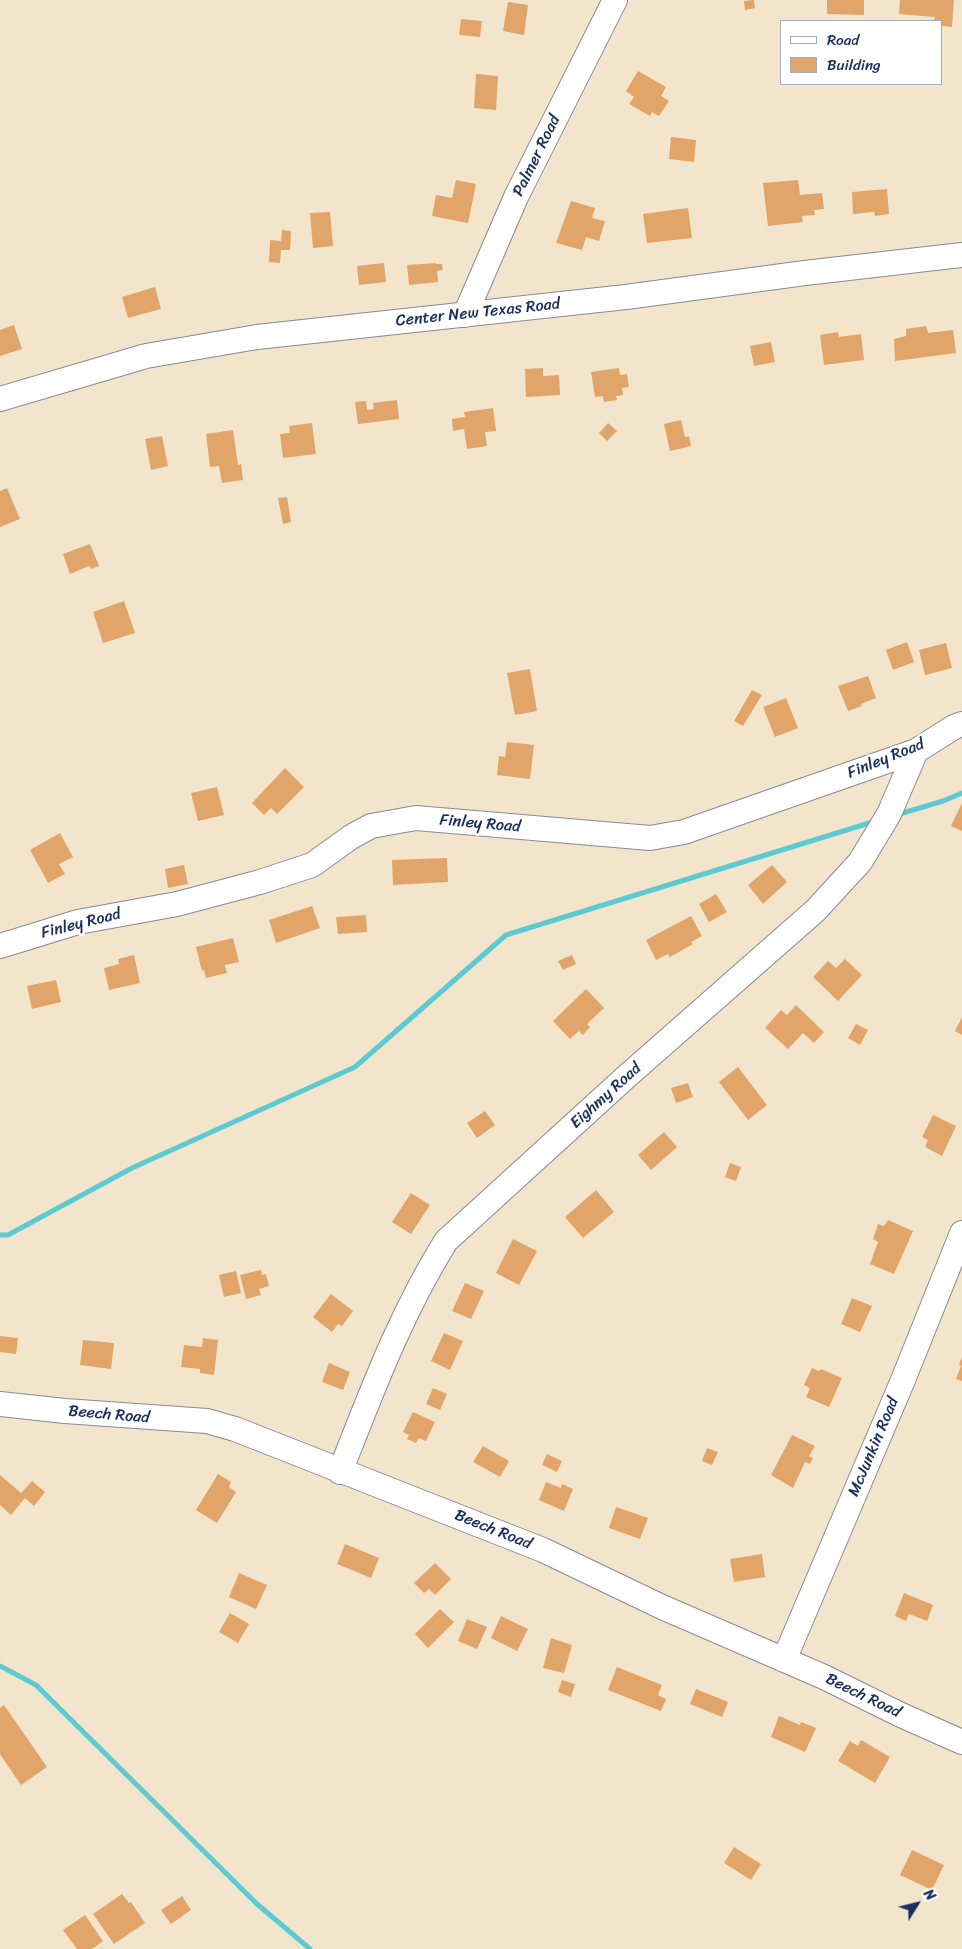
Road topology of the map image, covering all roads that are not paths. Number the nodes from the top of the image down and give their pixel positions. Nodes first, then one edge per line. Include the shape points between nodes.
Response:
1 (615, 0) edge
2 (962, 255) edge
3 (465, 315) junction
4 (0, 399) edge
5 (962, 724) edge
6 (916, 751) junction
7 (0, 946) edge
8 (962, 1233) edge
9 (0, 1404) edge
10 (340, 1472) junction
11 (784, 1660) junction
12 (962, 1742) edge

1 - 3 street, Palmer Road via 516,197
2 - 3 street, Center New Texas Road
3 - 4 street, Center New Texas Road via 257,337 146,356
5 - 6 street, Finley Road
6 - 7 street, Finley Road via 715,823 650,838 416,818 371,826 312,865 260,882 177,904 78,922
6 - 10 street, Eighmy Road via 889,814 860,862 816,910 626,1076 446,1241 398,1328
8 - 11 street, McJunkin Road
9 - 10 street, Beech Road via 207,1422 235,1429
10 - 11 street, Beech Road via 543,1550
11 - 12 street, Beech Road

